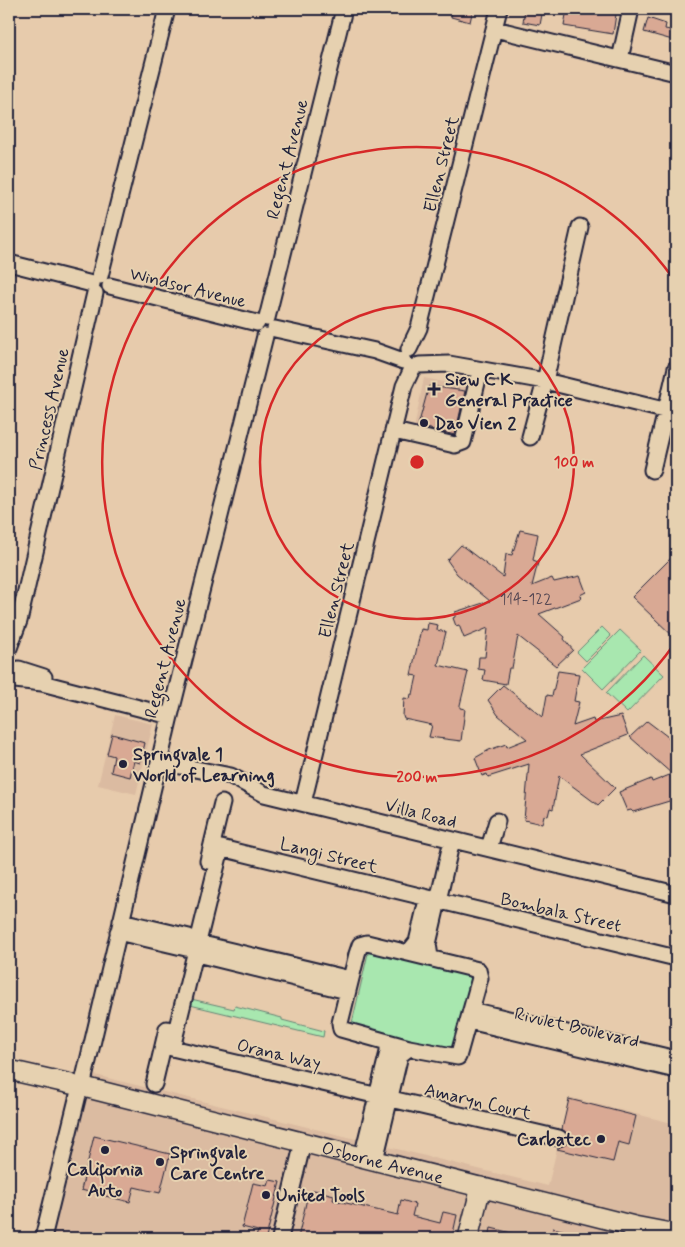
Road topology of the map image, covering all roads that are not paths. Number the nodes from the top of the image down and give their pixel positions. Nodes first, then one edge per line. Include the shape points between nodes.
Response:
1 (167, 9) edge
2 (344, 9) edge
3 (499, 9) edge
4 (631, 9) edge
5 (495, 29) junction
6 (620, 59) junction
7 (676, 73) edge
8 (580, 226) dead end
9 (9, 263) edge
10 (99, 285) junction
11 (266, 326) junction
12 (412, 358) junction
13 (676, 368) edge
14 (480, 370) junction
15 (546, 381) junction
16 (671, 412) edge
17 (394, 431) junction
18 (530, 437) dead end
19 (652, 470) dead end
20 (19, 621) junction
21 (9, 648) edge
22 (12, 674) edge
23 (171, 712) junction
24 (160, 762) junction
25 (222, 803) dead end
26 (303, 803) junction
27 (497, 821) dead end
28 (447, 838) junction
29 (489, 848) junction
30 (676, 894) edge
31 (433, 900) junction
32 (120, 926) junction
33 (192, 946) junction
34 (409, 952) junction
35 (430, 957) junction
36 (676, 958) edge
37 (349, 985) junction
38 (470, 1015) junction
39 (578, 1041) junction
40 (388, 1043) junction
41 (409, 1048) junction
42 (676, 1059) edge
43 (9, 1070) edge
44 (676, 1070) edge
45 (154, 1084) dead end
46 (80, 1086) junction
47 (383, 1099) junction
48 (558, 1138) dead end
49 (303, 1142) junction
50 (369, 1158) junction
51 (481, 1187) junction
52 (632, 1232) edge
53 (676, 1234) edge
54 (44, 1238) edge
55 (280, 1238) edge
56 (468, 1238) edge

1 - 10 street, Princess Avenue
2 - 11 street, Regent Avenue
3 - 5 street, Ellen Street
4 - 6 street
5 - 6 street
5 - 12 street, Ellen Street
6 - 7 street
8 - 15 street
9 - 10 street, Windsor Avenue
10 - 11 street, Windsor Avenue
10 - 20 street, Princess Avenue
11 - 12 street, Windsor Avenue
11 - 23 street, Regent Avenue
12 - 14 street, Windsor Avenue
12 - 17 street, Ellen Street
13 - 16 street
14 - 15 street, Windsor Avenue
14 - 17 street via 463,442 455,445
15 - 16 street, Windsor Avenue
15 - 18 street
16 - 19 street
17 - 26 street, Ellen Street
20 - 21 street, Princess Avenue
20 - 22 street, Princess Avenue
22 - 23 street
23 - 24 street, Regent Avenue
24 - 26 street, Villa Road via 231,776 264,794
24 - 32 street, Regent Avenue
25 - 33 street
26 - 28 street, Villa Road
27 - 29 street
28 - 29 street, Villa Road
28 - 31 street
29 - 30 street, Villa Road
31 - 33 street, Langi Street via 221,848
31 - 34 street via 417,942
31 - 35 street via 428,944
31 - 36 street, Bombala Street
32 - 33 street
32 - 46 street, Regent Avenue
33 - 37 street
33 - 45 street
33 - 47 street, Orana Way via 172,1048
34 - 35 street
34 - 37 street via 362,944
35 - 38 street via 478,970 480,978
37 - 40 street via 341,1029
38 - 39 street, Rivulet Boulevard
38 - 41 street via 458,1058
39 - 42 street, Rivulet Boulevard
39 - 44 street, Rivulet Boulevard
40 - 41 street
40 - 47 street
41 - 47 street via 400,1055
43 - 46 main road, Osborne Avenue
46 - 49 main road, Osborne Avenue
46 - 54 street, Regent Avenue
47 - 48 street, Amaryn Court
47 - 50 street
49 - 50 main road, Osborne Avenue
49 - 55 street
50 - 51 main road, Osborne Avenue
51 - 52 main road, Osborne Avenue
51 - 56 main road
52 - 53 main road, Osborne Avenue

